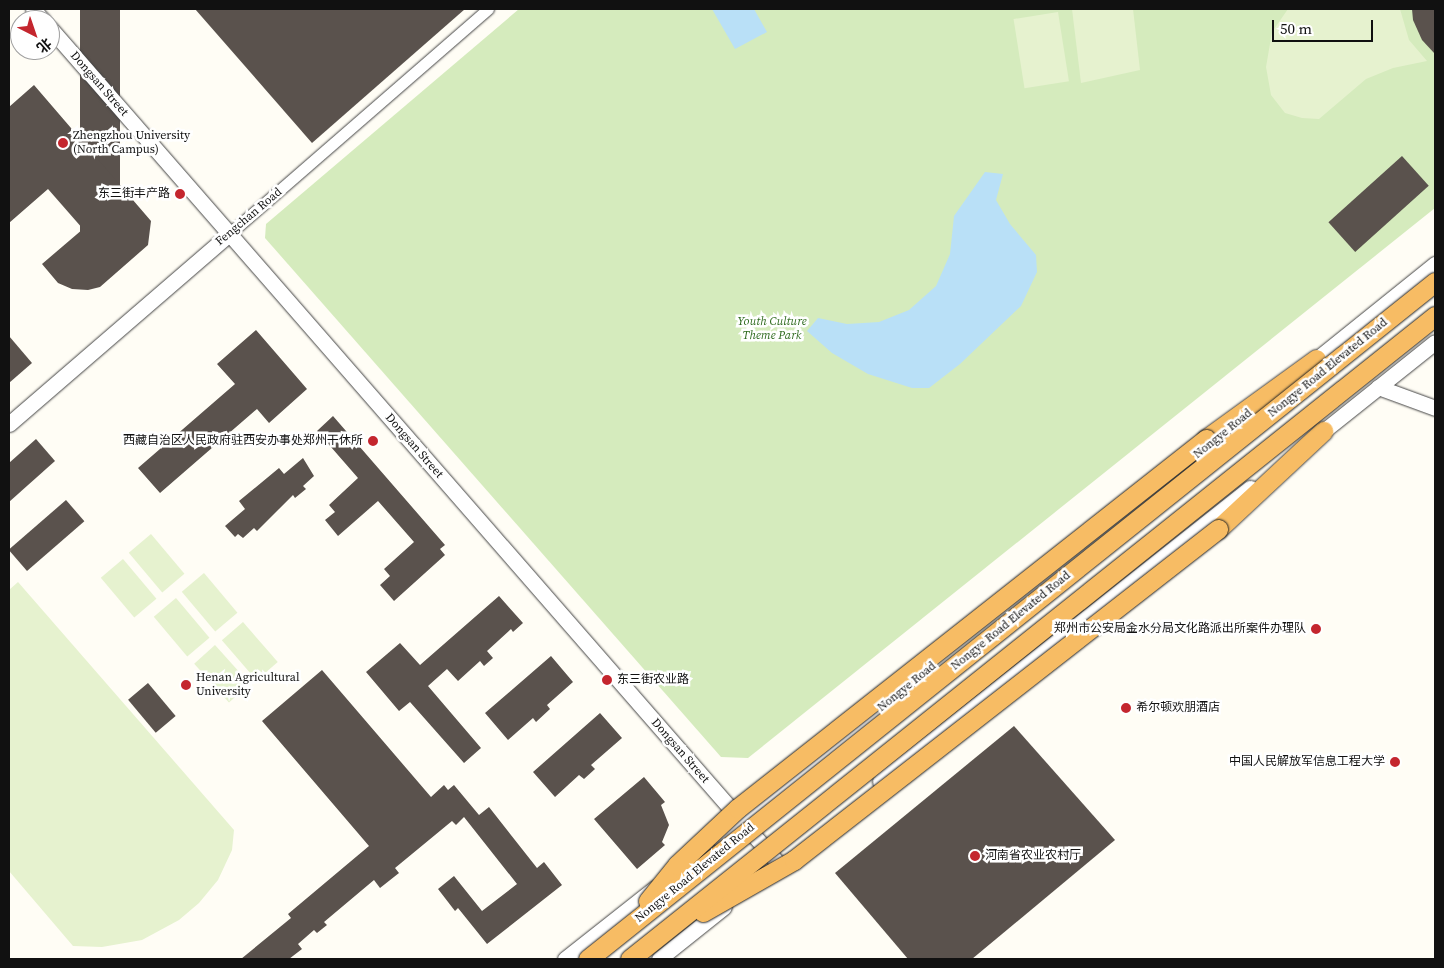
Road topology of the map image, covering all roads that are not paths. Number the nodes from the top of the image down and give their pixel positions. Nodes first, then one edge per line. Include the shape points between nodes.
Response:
1 (488, 9) edge
2 (60, 40) edge
3 (229, 234) junction
4 (1435, 264) edge
5 (1435, 282) edge
6 (1435, 316) edge
7 (1435, 342) edge
8 (1316, 359) junction
9 (1378, 387) junction
10 (1435, 408) edge
11 (9, 424) edge
12 (1323, 431) junction
13 (740, 820) junction
14 (778, 864) junction
15 (628, 927) junction
16 (660, 935) junction
17 (565, 959) edge
18 (588, 959) edge
19 (630, 959) edge
20 (659, 959) edge

1 - 3 street, Fengchan Road
2 - 3 street, Dongsan Street
3 - 11 street, Fengchan Road
3 - 13 street, Dongsan Street
4 - 8 street, Nongye Road
5 - 15 highway, Nongye Road Elevated Road, bridge
6 - 16 highway, Nongye Road Elevated Road, bridge
7 - 9 street
8 - 13 street, Nongye Road
8 - 15 highway, bridge via 1206,438 738,808 677,865
9 - 10 street
9 - 12 street
12 - 14 street
12 - 16 highway, bridge via 1218,529 794,860
13 - 14 street, Dongsan Street
13 - 17 street, Nongye Road
14 - 20 street
15 - 18 highway, Nongye Road Elevated Road, bridge
16 - 19 highway, Nongye Road Elevated Road, bridge

